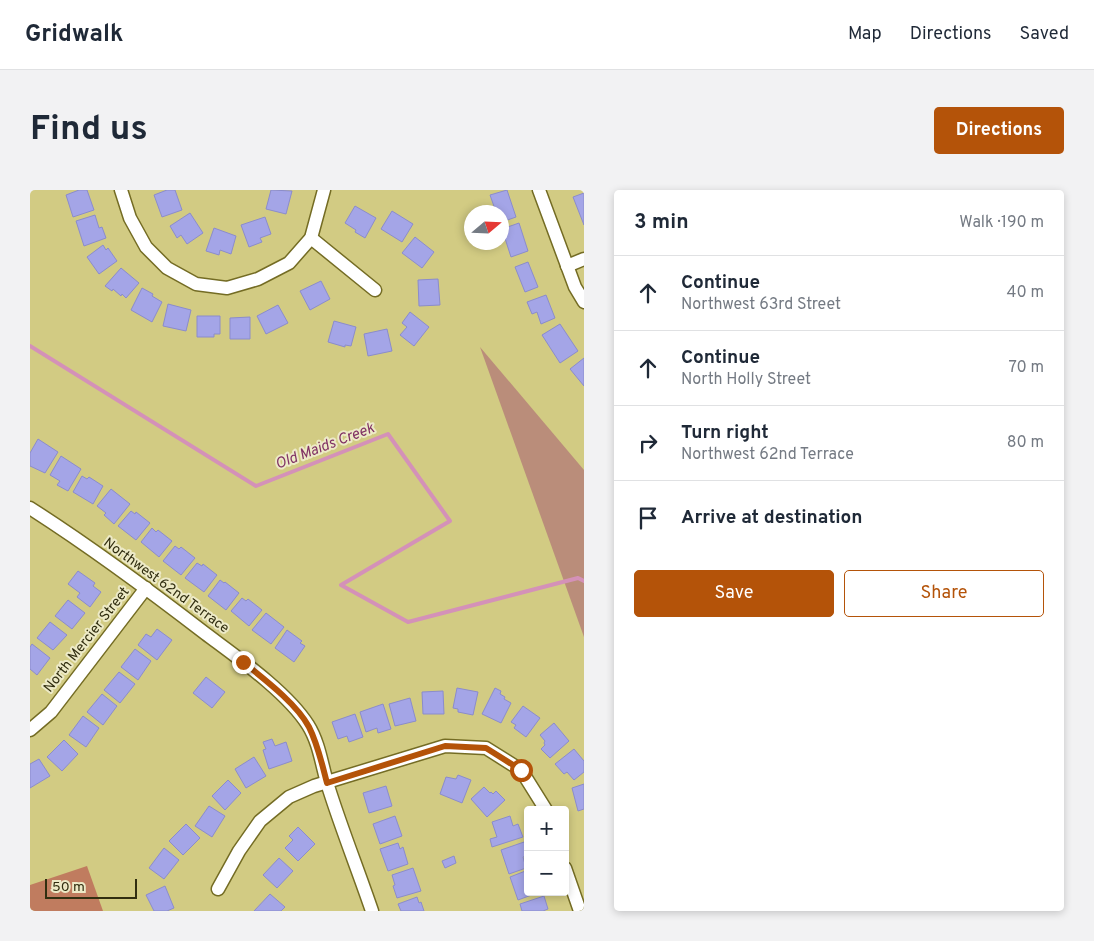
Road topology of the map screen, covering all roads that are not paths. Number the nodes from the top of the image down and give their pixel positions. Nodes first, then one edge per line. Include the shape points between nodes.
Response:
1 (121, 190) edge
2 (324, 190) edge
3 (539, 190) edge
4 (312, 238) junction
5 (584, 259) edge
6 (567, 266) junction
7 (375, 290) dead end
8 (584, 302) edge
9 (30, 508) edge
10 (146, 588) junction
11 (30, 730) edge
12 (327, 783) junction
13 (544, 806) edge
14 (569, 879) edge
15 (218, 889) dead end
16 (372, 911) edge
17 (580, 911) edge

1 - 4 street via 130,218 146,247 167,268 196,284 227,288 258,279 289,264
2 - 4 street
3 - 6 street
4 - 7 street
5 - 6 street
6 - 8 street
9 - 10 street, Northwest 62nd Terrace
10 - 11 street, North Mercier Street via 51,712
10 - 12 street, Northwest 62nd Terrace via 243,662 289,702 308,725
12 - 13 street via 445,746 486,748 521,770
12 - 15 street via 290,797 260,821
12 - 16 street, Northwest 62nd Terrace
14 - 17 street

